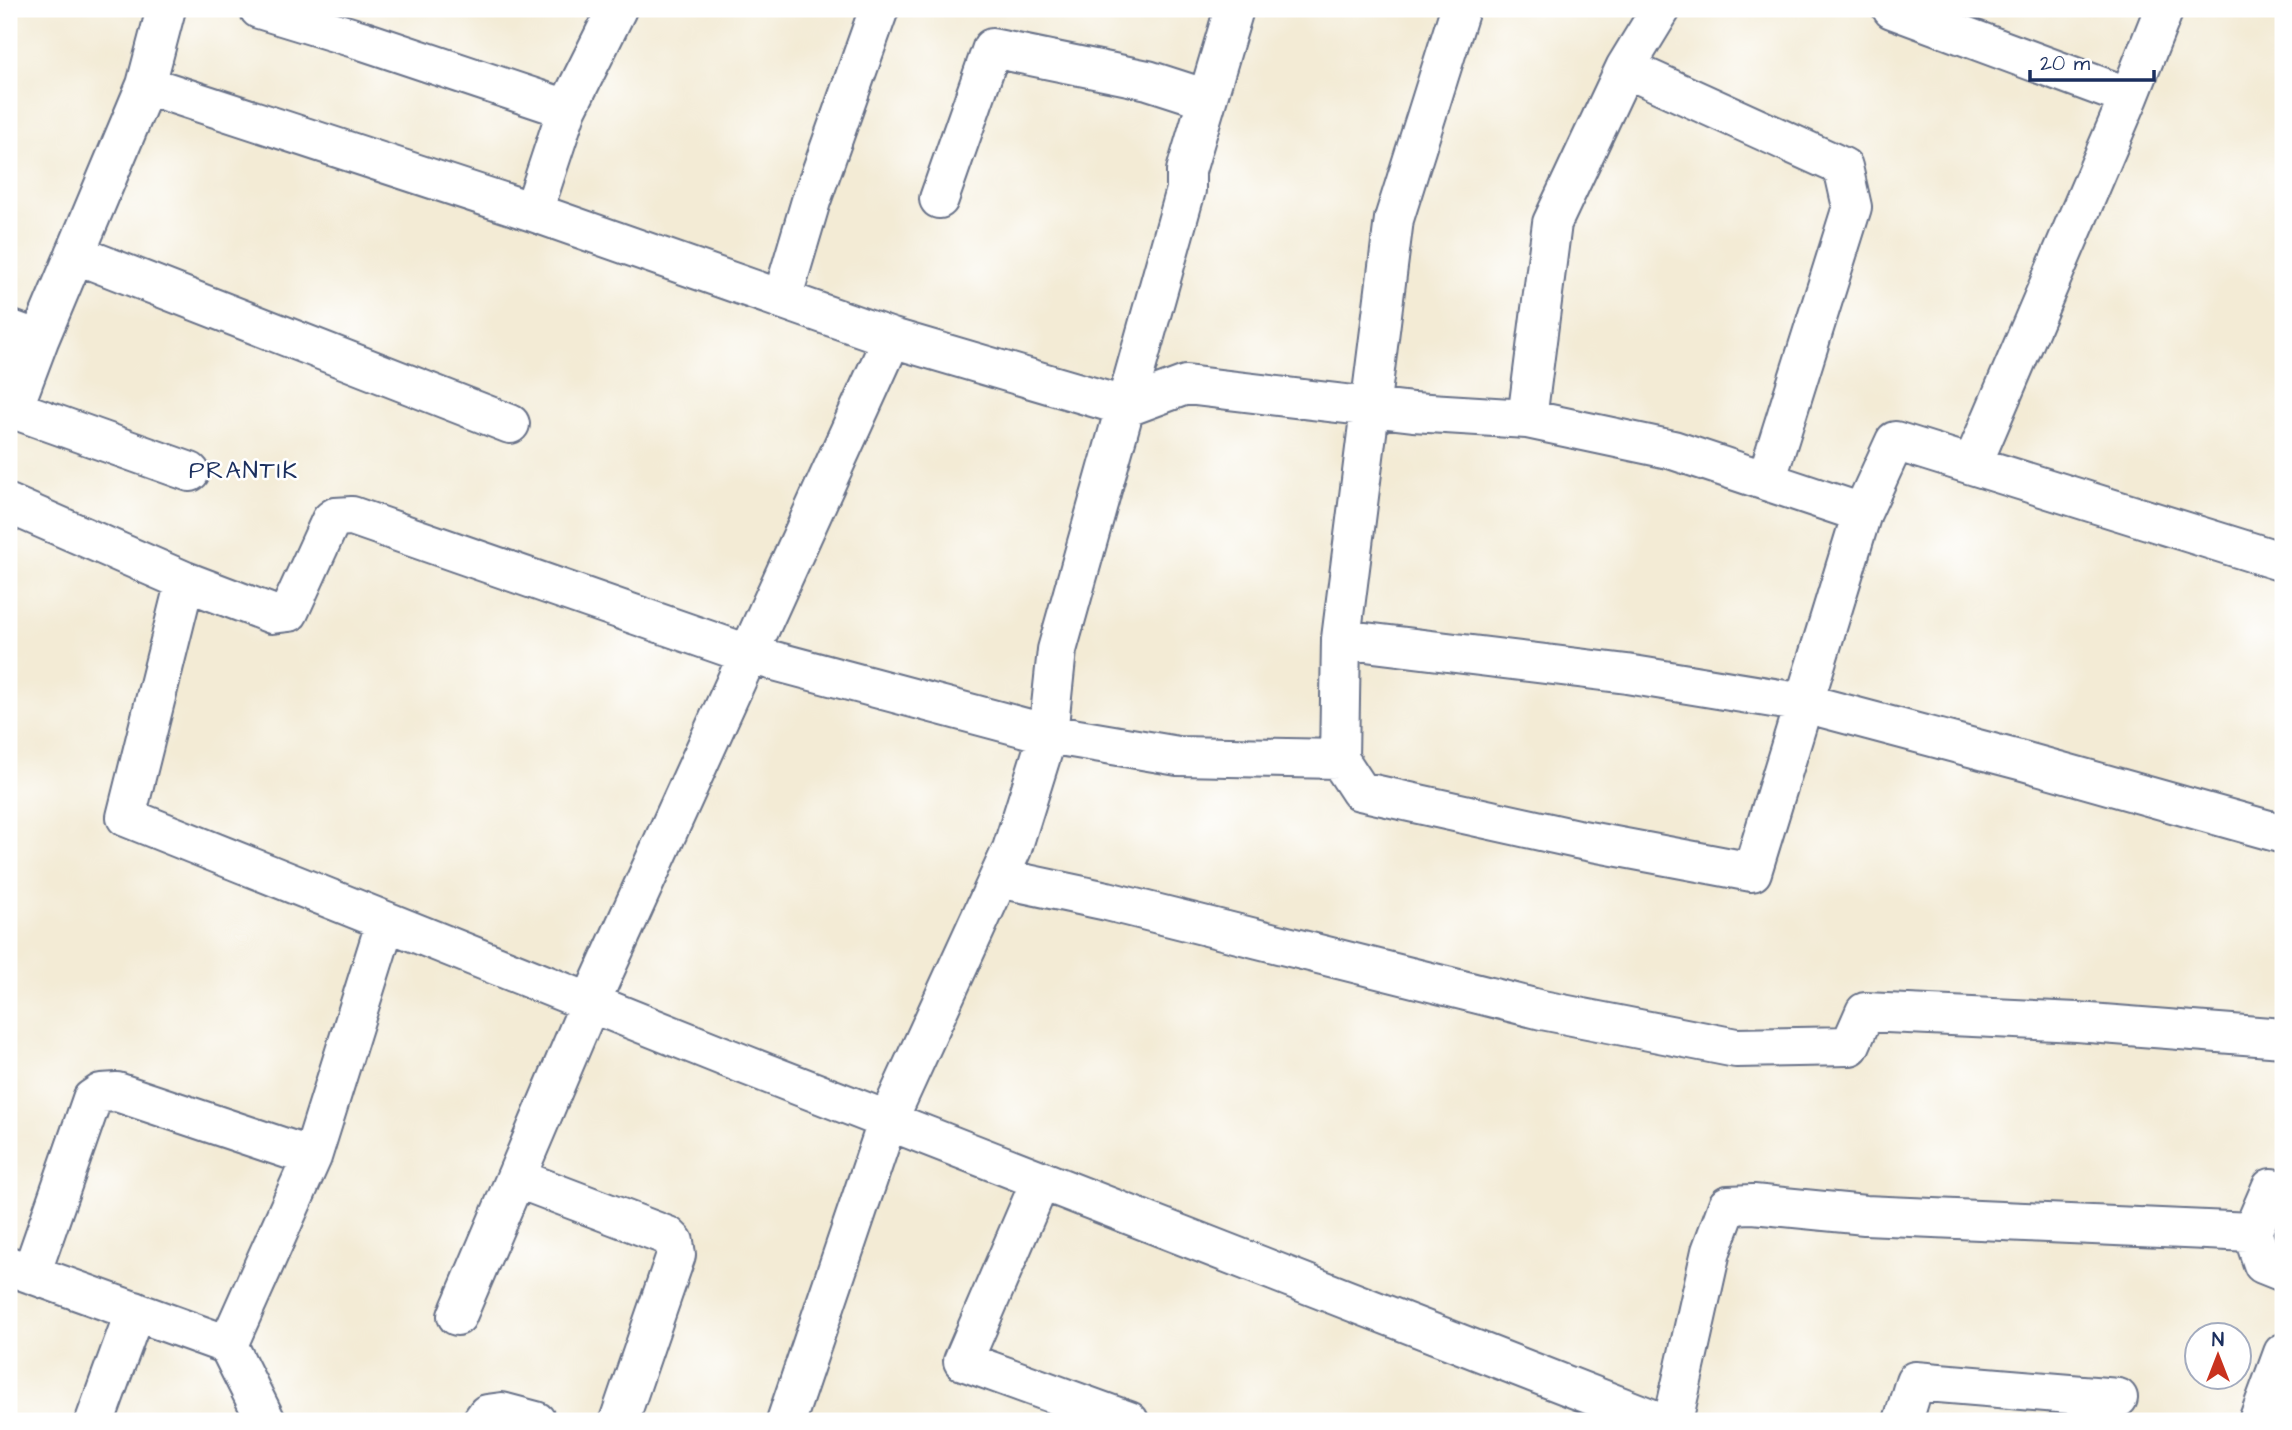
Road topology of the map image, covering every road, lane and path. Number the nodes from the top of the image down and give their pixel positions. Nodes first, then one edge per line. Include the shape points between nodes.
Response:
1 (166, 9) edge
2 (259, 9) edge
3 (618, 9) edge
4 (879, 9) edge
5 (1234, 9) edge
6 (1460, 9) edge
7 (1661, 9) edge
8 (2164, 9) edge
9 (1907, 11) edge
10 (1625, 68) junction
11 (146, 85) junction
12 (2129, 97) junction
13 (1207, 99) junction
14 (567, 109) junction
15 (939, 199) dead end
16 (533, 212) junction
17 (75, 254) junction
18 (782, 299) junction
19 (24, 334) edge
20 (892, 338) junction
21 (1127, 407) junction
22 (1371, 407) junction
23 (1527, 419) junction
24 (510, 424) dead end
25 (1972, 465) junction
26 (190, 472) dead end
27 (1766, 481) junction
28 (9, 504) edge
29 (1862, 513) junction
30 (2283, 562) edge
31 (185, 581) junction
32 (1341, 639) junction
33 (748, 654) junction
34 (1804, 703) junction
35 (1048, 734) junction
36 (1339, 759) junction
37 (2283, 834) edge
38 (999, 878) junction
39 (386, 921) junction
40 (590, 1003) junction
41 (2283, 1038) edge
42 (888, 1120) junction
43 (312, 1157) junction
44 (516, 1178) junction
45 (1041, 1180) junction
46 (2283, 1190) edge
47 (2252, 1233) junction
48 (20, 1270) edge
49 (2283, 1272) edge
50 (135, 1311) junction
51 (457, 1316) dead end
52 (228, 1345) junction
53 (2281, 1363) edge
54 (2118, 1398) dead end
55 (95, 1421) edge
56 (266, 1421) edge
57 (482, 1421) edge
58 (536, 1421) edge
59 (619, 1421) edge
60 (786, 1421) edge
61 (1129, 1421) edge
62 (1658, 1421) edge
63 (1673, 1421) edge
64 (1903, 1421) edge
65 (2258, 1421) edge

1 - 11 street
2 - 14 street
3 - 14 street
4 - 18 street via 811,201
5 - 13 street
6 - 22 street via 1394,219
7 - 10 street
8 - 12 street
9 - 12 street
10 - 23 street via 1552,223
10 - 27 street via 1843,167 1852,207
11 - 16 street
11 - 17 street
12 - 25 street
13 - 15 street via 1148,80 992,48
13 - 21 street
14 - 16 street
16 - 18 street
17 - 19 street
17 - 24 street
18 - 20 street
19 - 26 street via 13,409
20 - 21 street
20 - 33 street
21 - 22 street via 1186,385
21 - 35 street via 1057,650
22 - 23 street
22 - 32 street
23 - 27 street via 1673,450
25 - 29 street via 1895,441
25 - 30 street
27 - 29 street
28 - 31 street
29 - 34 street
31 - 33 street via 272,614 289,612 331,520 352,516
31 - 39 street via 126,817
32 - 34 street via 1627,674
32 - 36 street
33 - 35 street
33 - 40 street
34 - 36 street via 1752,872 1577,839 1360,790
34 - 37 street
35 - 36 street via 1178,756
35 - 38 street
38 - 41 street via 1542,1010 1736,1048 1850,1046 1865,1012
38 - 42 street
39 - 40 street
39 - 43 street
40 - 42 street
40 - 44 street
42 - 45 street
42 - 60 street
43 - 48 street via 117,1092 101,1093 92,1099
43 - 52 street
44 - 51 street
44 - 59 street via 674,1242 676,1255
45 - 61 street via 963,1361
45 - 62 street
46 - 47 street via 2271,1188
47 - 49 street via 2263,1264
47 - 63 street via 1728,1205 1711,1251
48 - 50 street
50 - 52 street
50 - 55 street
52 - 56 street
53 - 65 street
54 - 64 street via 1915,1381
57 - 58 street via 487,1414 502,1412

